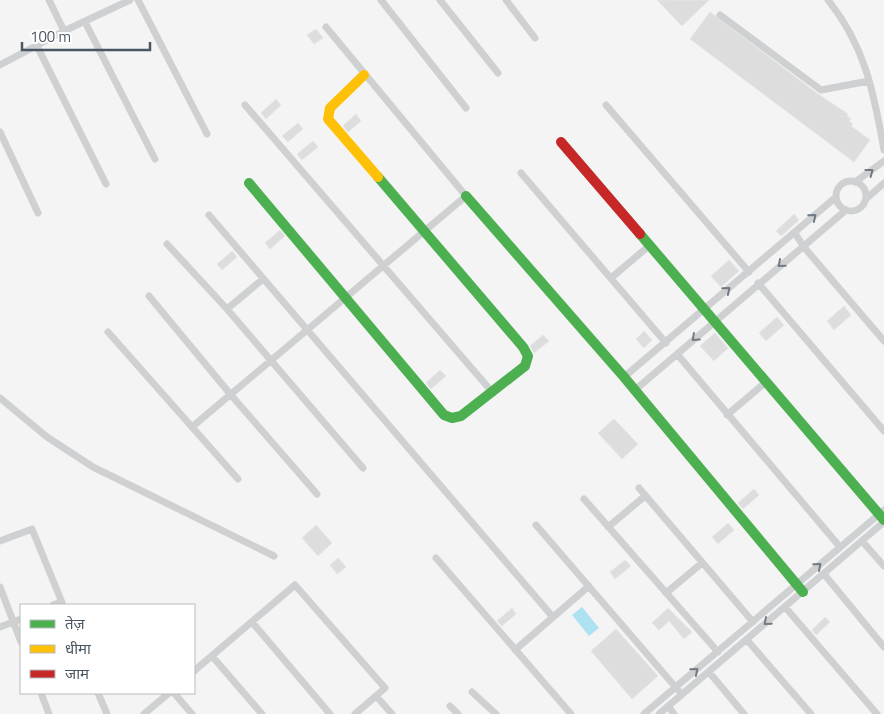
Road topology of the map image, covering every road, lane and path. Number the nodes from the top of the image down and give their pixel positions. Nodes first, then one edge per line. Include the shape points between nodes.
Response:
1 (49, 0) edge
2 (130, 0) edge
3 (138, 0) edge
4 (381, 0) edge
5 (440, 0) edge
6 (506, 0) edge
7 (828, 0) edge
8 (720, 15) dead end
9 (85, 22) junction
10 (326, 28) dead end
11 (64, 31) junction
12 (536, 38) dead end
13 (37, 46) junction
14 (0, 66) edge
15 (498, 74) dead end
16 (364, 75) junction
17 (869, 81) junction
18 (245, 105) dead end
19 (606, 105) dead end
20 (466, 108) dead end
21 (0, 132) edge
22 (207, 134) dead end
23 (561, 142) dead end
24 (884, 150) edge
25 (155, 159) dead end
26 (884, 161) edge
27 (522, 173) dead end
28 (856, 182) junction
29 (249, 183) dead end
30 (884, 183) edge
31 (106, 184) dead end
32 (466, 196) junction
33 (836, 198) junction
34 (866, 199) junction
35 (846, 210) junction
36 (38, 213) dead end
37 (209, 215) dead end
38 (426, 232) junction
39 (795, 233) junction
40 (167, 244) dead end
41 (650, 245) junction
42 (803, 246) junction
43 (384, 266) junction
44 (749, 272) junction
45 (611, 278) junction
46 (263, 279) junction
47 (758, 283) junction
48 (149, 296) dead end
49 (347, 298) junction
50 (227, 309) junction
51 (704, 309) junction
52 (714, 321) junction
53 (307, 331) junction
54 (108, 332) dead end
55 (884, 341) edge
56 (666, 344) junction
57 (677, 354) junction
58 (271, 362) junction
59 (624, 377) junction
60 (766, 382) junction
61 (635, 390) junction
62 (493, 393) junction
63 (230, 395) junction
64 (0, 398) edge
65 (727, 415) junction
66 (192, 427) junction
67 (884, 431) edge
68 (363, 468) dead end
69 (238, 479) dead end
70 (638, 488) dead end
71 (317, 494) dead end
72 (645, 496) junction
73 (584, 499) dead end
74 (883, 516) edge
75 (536, 525) dead end
76 (608, 528) junction
77 (862, 541) junction
78 (0, 542) edge
79 (840, 547) junction
80 (274, 556) dead end
81 (436, 558) dead end
82 (702, 562) junction
83 (884, 566) edge
84 (824, 574) junction
85 (589, 586) junction
86 (0, 587) edge
87 (800, 588) junction
88 (666, 593) junction
89 (62, 604) edge
90 (785, 607) junction
91 (552, 616) junction
92 (20, 619) edge
93 (13, 622) junction
94 (252, 622) junction
95 (753, 622) junction
96 (0, 627) edge
97 (20, 640) edge
98 (747, 640) junction
99 (884, 647) edge
100 (516, 650) junction
101 (718, 652) junction
102 (212, 656) junction
103 (195, 671) edge
104 (709, 672) junction
105 (676, 687) junction
106 (472, 692) dead end
107 (41, 694) edge
108 (98, 694) edge
109 (168, 694) edge
110 (175, 694) edge
111 (682, 695) junction
112 (376, 696) junction
113 (450, 706) dead end
114 (668, 706) junction
115 (49, 714) edge
116 (107, 714) edge
117 (144, 714) edge
118 (192, 714) edge
119 (262, 714) edge
120 (330, 714) edge
121 (355, 714) edge
122 (392, 714) edge
123 (458, 714) edge
124 (496, 714) edge
125 (571, 714) edge
126 (644, 714) edge
127 (659, 714) edge
128 (674, 714) edge
129 (744, 714) edge
130 (811, 714) edge
131 (877, 714) edge

1 - 11 street
2 - 9 street
3 - 22 street
4 - 20 street
5 - 15 street
6 - 12 street
7 - 17 street via 850,30
8 - 17 street via 821,90
9 - 11 street
9 - 25 street
10 - 16 street
11 - 13 street
13 - 14 street
13 - 31 street
16 - 32 street
16 - 38 street via 330,108 328,119
17 - 24 street
18 - 43 street
19 - 44 street
21 - 36 street
23 - 41 street
28 -> 26 street
27 - 45 street
28 - 33 street via 844,184
28 - 34 street via 865,191
29 - 49 street
30 - 34 street
32 - 38 street
32 - 59 street
33 - 35 street
39 -> 33 street
34 - 35 street via 858,209
35 - 42 street
37 - 46 street
38 - 43 street
38 - 62 street via 528,356 525,366
39 - 42 street
39 - 44 street
40 - 50 street
41 - 45 street
41 - 51 street
42 -> 47 street
42 - 55 street
43 - 49 street
43 - 62 street
51 -> 44 street
45 - 56 street
46 - 50 street
46 - 53 street
47 - 52 street
47 - 67 street
48 - 63 street
49 - 53 street
49 - 62 street via 444,415 452,418 461,416
50 - 58 street
51 - 52 street
51 - 56 street
52 -> 57 street
52 - 60 street
53 - 58 street
53 - 91 street
54 - 66 street
56 - 59 street
57 - 61 street
57 - 65 street
58 - 63 street
58 - 68 street
59 - 61 street
60 - 65 street
60 - 74 street
61 - 87 street
63 - 66 street
63 - 71 street
64 - 80 street via 47,436 93,466
65 - 79 street
66 - 69 street
70 - 72 street
72 - 76 street
72 - 82 street
73 - 76 street
74 - 77 street
74 - 79 street
75 - 85 street
76 - 88 street
77 - 83 street
77 - 84 street
78 - 89 street via 32,530
87 -> 79 street
81 - 100 street
82 - 88 street
82 - 95 street
84 - 87 street
84 - 99 street
85 - 91 street
85 - 105 street
86 - 93 street
87 - 90 street
87 - 95 street
88 - 101 street
90 -> 98 street
90 - 131 street
91 - 100 street
92 - 93 street
93 - 96 street
93 - 97 street
94 - 102 street
94 - 112 street via 295,585 385,688
94 - 120 street
95 - 101 street
98 - 104 street
98 - 130 street
100 - 125 street
105 -> 101 street
102 - 103 street
102 - 119 street
104 - 111 street
104 - 129 street
105 - 111 street
105 - 126 street
106 - 124 street
107 - 115 street
108 - 116 street
109 - 117 street
110 - 118 street
111 - 114 street
112 - 121 street
112 - 122 street
113 - 123 street
114 - 127 street
114 - 128 street

